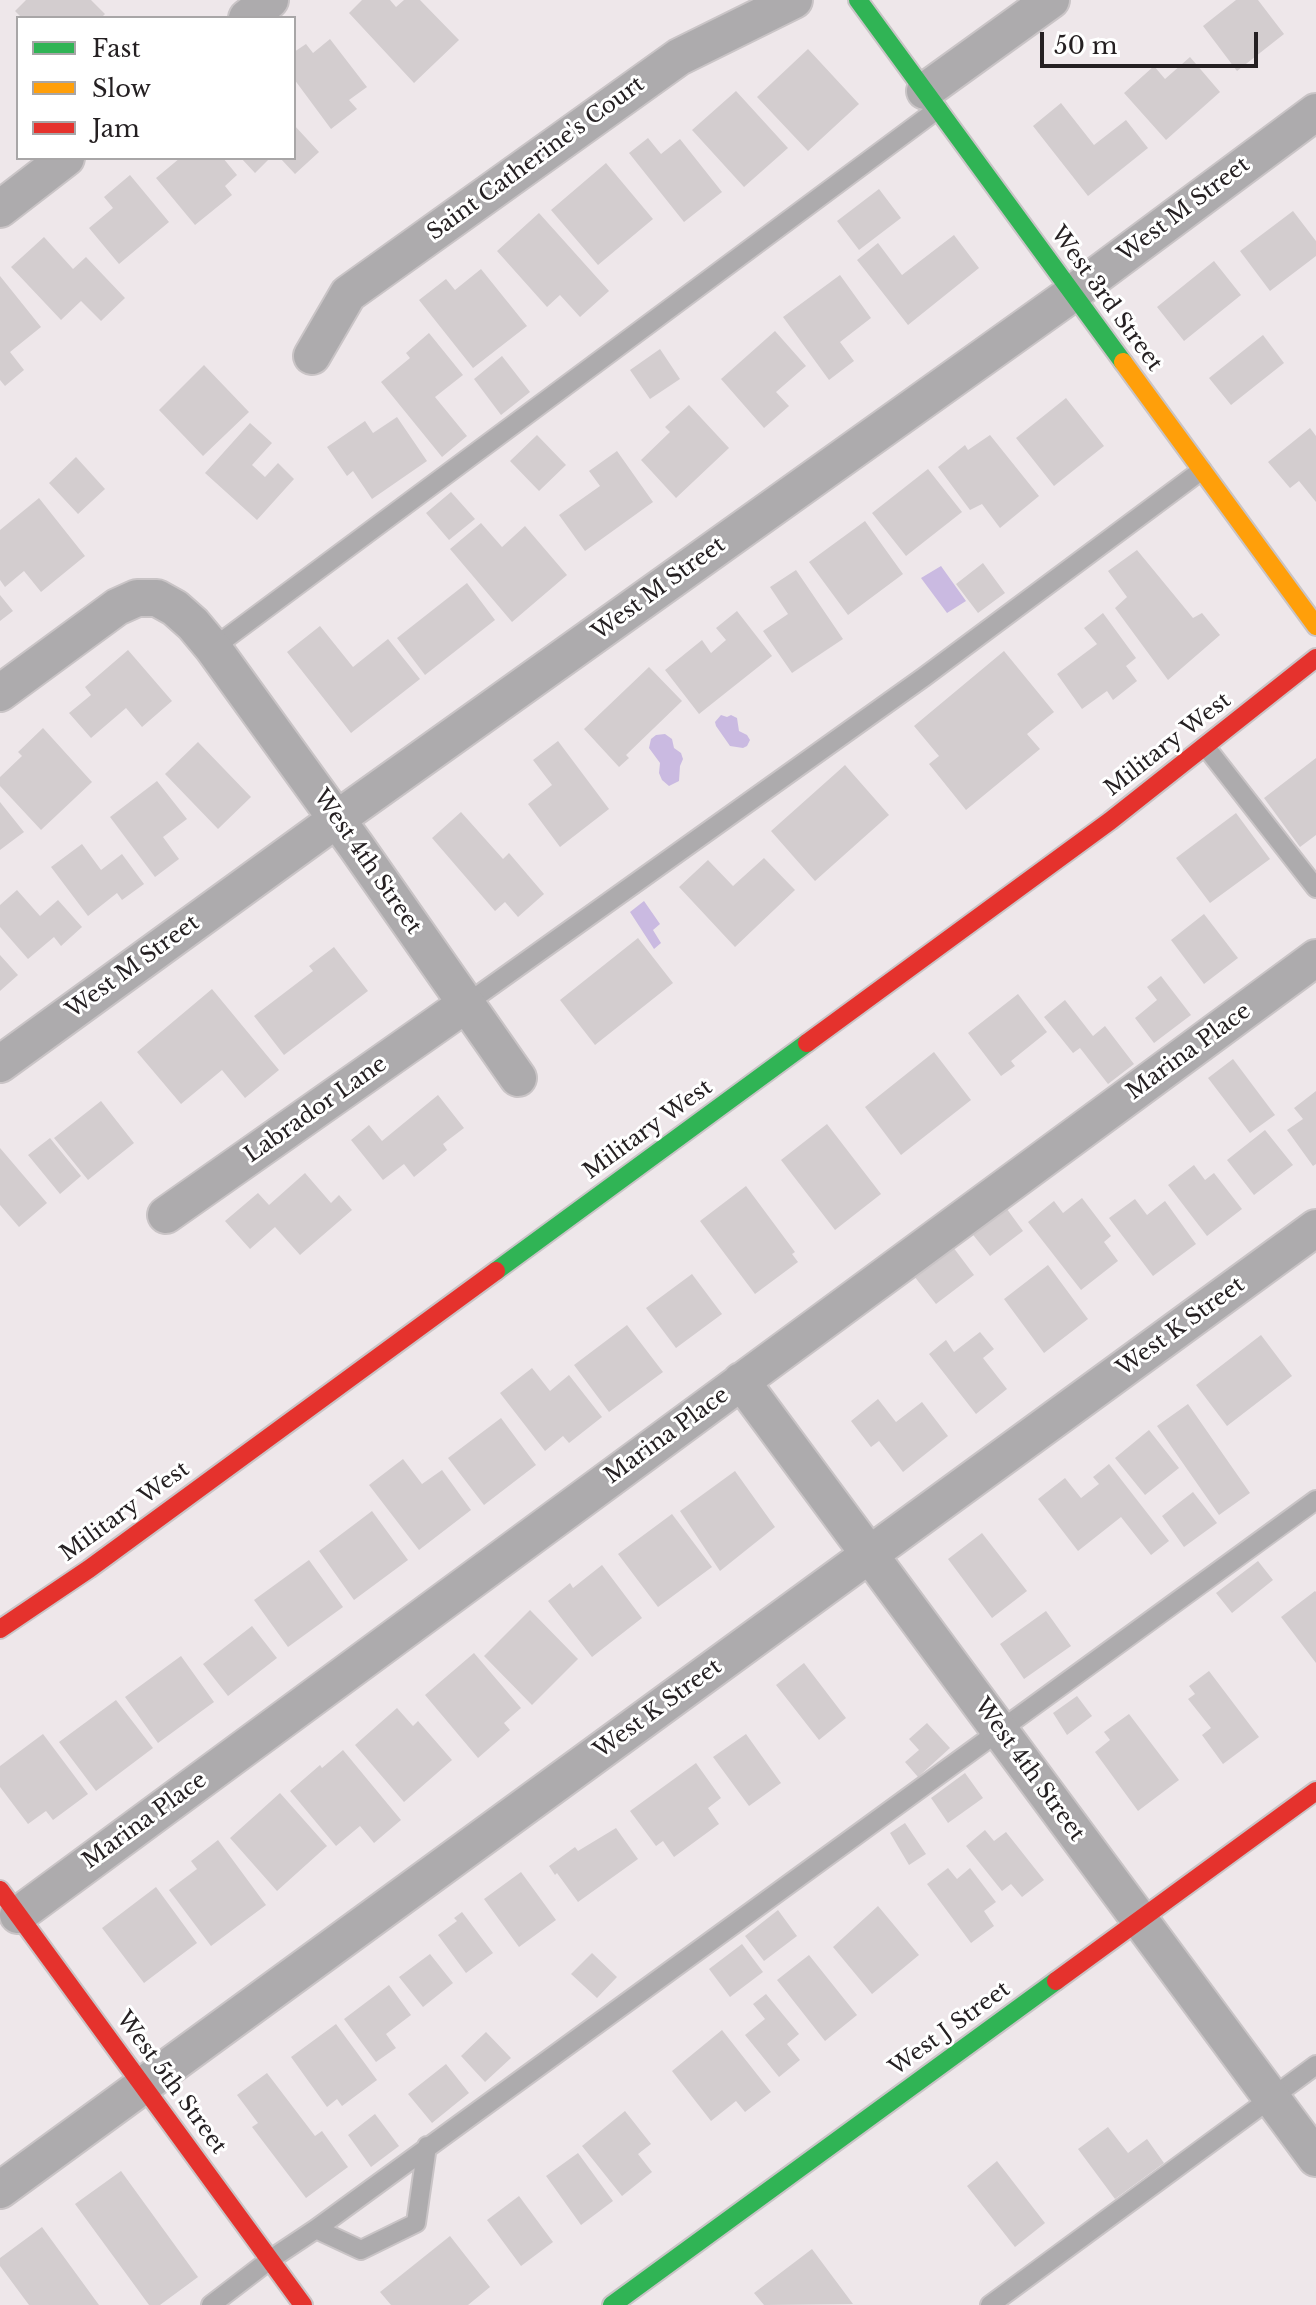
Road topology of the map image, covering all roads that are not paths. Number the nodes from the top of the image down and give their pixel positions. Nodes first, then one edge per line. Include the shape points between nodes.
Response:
1 (270, 0) edge
2 (794, 0) edge
3 (858, 0) edge
4 (1051, 0) edge
5 (250, 16) edge
6 (931, 100) junction
7 (1316, 112) edge
8 (63, 160) edge
9 (0, 209) edge
10 (1073, 293) junction
11 (312, 356) dead end
12 (1202, 470) junction
13 (1316, 626) edge
14 (213, 648) junction
15 (1316, 658) edge
16 (0, 693) edge
17 (1205, 746) junction
18 (337, 819) junction
19 (1315, 884) edge
20 (1316, 958) edge
21 (466, 1004) junction
22 (0, 1064) edge
23 (518, 1078) dead end
24 (166, 1215) dead end
25 (1316, 1228) edge
26 (741, 1381) junction
27 (1316, 1500) edge
28 (870, 1554) junction
29 (0, 1629) edge
30 (1000, 1731) junction
31 (1316, 1791) edge
32 (9, 1903) edge
33 (1140, 1920) junction
34 (1316, 2065) edge
35 (143, 2086) junction
36 (1271, 2098) junction
37 (427, 2146) junction
38 (1316, 2158) edge
39 (0, 2190) edge
40 (316, 2229) junction
41 (271, 2259) junction
42 (211, 2305) edge
43 (303, 2305) edge
44 (612, 2305) edge
45 (990, 2305) edge

1 - 5 street
2 - 11 street, Saint Catherine's Court via 679,57 348,294
3 - 6 street, West 3rd Street
4 - 6 street
6 - 10 street, West 3rd Street
6 - 14 lane
7 - 10 street, West M Street
8 - 9 street
10 - 12 street, West 3rd Street
10 - 18 street, West M Street
12 - 13 street, West 3rd Street
12 - 21 lane via 924,677
14 - 16 street, West 4th Street via 175,608 157,598 137,598 117,607
14 - 18 street, West 4th Street
15 - 17 street, Military West
17 - 19 lane
17 - 29 street, Military West via 587,1206
18 - 21 street, West 4th Street
18 - 22 street, West M Street
20 - 26 street, Marina Place
21 - 23 street, West 4th Street
21 - 24 street, Labrador Lane
25 - 28 street, West K Street
26 - 28 street, West 4th Street
26 - 32 street, Marina Place
27 - 30 lane
28 - 30 street, West 4th Street
28 - 35 street, West K Street
30 - 33 street, West 4th Street
30 - 37 lane
31 - 33 street, West J Street
32 - 35 street, West 5th Street
33 - 36 street, West 4th Street
33 - 44 street, West J Street
34 - 36 lane
35 - 39 street, West K Street
35 - 41 street, West 5th Street
36 - 38 street, West 4th Street
36 - 45 lane
37 - 40 lane
37 - 40 lane via 416,2223 361,2250
40 - 41 lane
41 - 42 lane
41 - 43 street, West 5th Street

